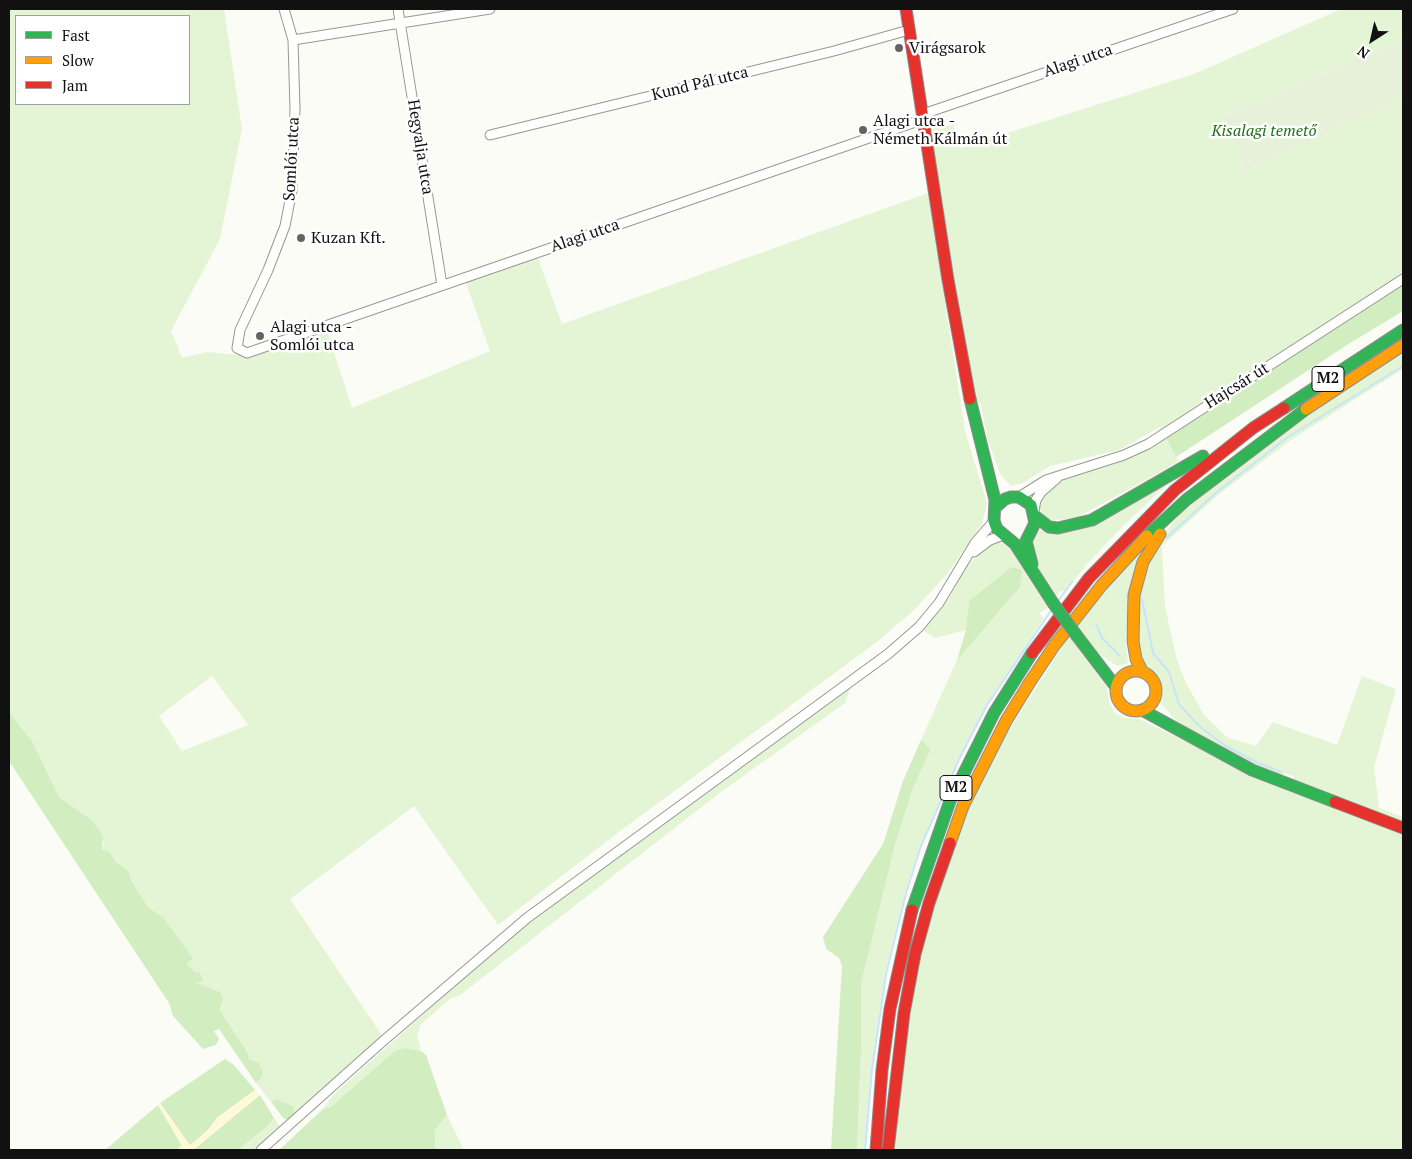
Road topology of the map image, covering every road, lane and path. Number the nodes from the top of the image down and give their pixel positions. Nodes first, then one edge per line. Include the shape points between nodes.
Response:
1 (284, 9) edge
2 (398, 9) edge
3 (490, 9) edge
4 (906, 9) edge
5 (1233, 9) edge
6 (400, 23) junction
7 (909, 30) junction
8 (293, 40) junction
9 (923, 116) junction
10 (490, 135) dead end
11 (1403, 279) edge
12 (442, 285) junction
13 (1403, 330) edge
14 (1403, 345) edge
15 (247, 353) joint
16 (1253, 428) junction
17 (983, 454) junction
18 (1061, 475) junction
19 (1015, 497) junction
20 (996, 508) junction
21 (1177, 508) junction
22 (1035, 514) junction
23 (994, 522) junction
24 (1029, 533) junction
25 (1006, 536) junction
26 (964, 560) junction
27 (1038, 580) junction
28 (1090, 651) junction
29 (1142, 671) junction
30 (1127, 672) junction
31 (1116, 687) junction
32 (1154, 700) junction
33 (1142, 710) junction
34 (1187, 733) junction
35 (1403, 828) edge
36 (261, 1150) edge
37 (876, 1150) edge
38 (888, 1150) edge

1 - 8 street, Somlói utca
2 - 6 street, Hegyalja utca
3 - 6 street
4 - 7 main road
5 - 9 street, Alagi utca
6 - 8 street
6 - 12 street, Hegyalja utca
7 - 9 main road
7 - 10 street, Kund Pál utca
8 - 15 street, Somlói utca via 294,167 290,202 285,226 268,270 240,330 237,348
9 - 12 street, Alagi utca
9 - 17 main road via 948,280
11 - 18 street, Hajcsár út via 1148,444
12 - 15 street, Alagi utca
13 - 16 main road, M2
14 - 21 main road, M2 via 1293,417
16 - 22 main road via 1092,520 1058,528 1049,527
16 - 37 main road, M2 via 1175,490 1089,578 1017,675 970,758 932,848 902,950 882,1070
17 - 19 main road via 999,486
17 - 20 main road
18 - 19 street, Hajcsár út
18 - 22 street, Hajcsár út via 1041,492 1036,500
19 - 20 main road via 1005,499
19 - 22 main road via 1026,500
20 - 23 main road
21 - 29 main road via 1150,548 1136,585 1133,641
21 - 38 main road, M2 via 1106,580 1054,646 1006,721 964,806 944,855 915,954 896,1071
22 - 24 main road
23 - 25 main road
23 - 26 street
24 - 25 main road via 1016,538
24 - 27 main road via 1027,547
25 - 26 street via 981,546
25 - 27 main road
26 - 36 street via 930,616 888,654 527,918
27 - 28 main road, bridge
28 - 30 main road via 1113,668
28 - 31 main road
29 - 30 main road
29 - 32 main road via 1156,686
30 - 31 main road
31 - 33 main road via 1116,697 1122,706 1132,711
32 - 33 main road
32 - 34 main road
33 - 34 main road
34 - 35 main road via 1252,770

